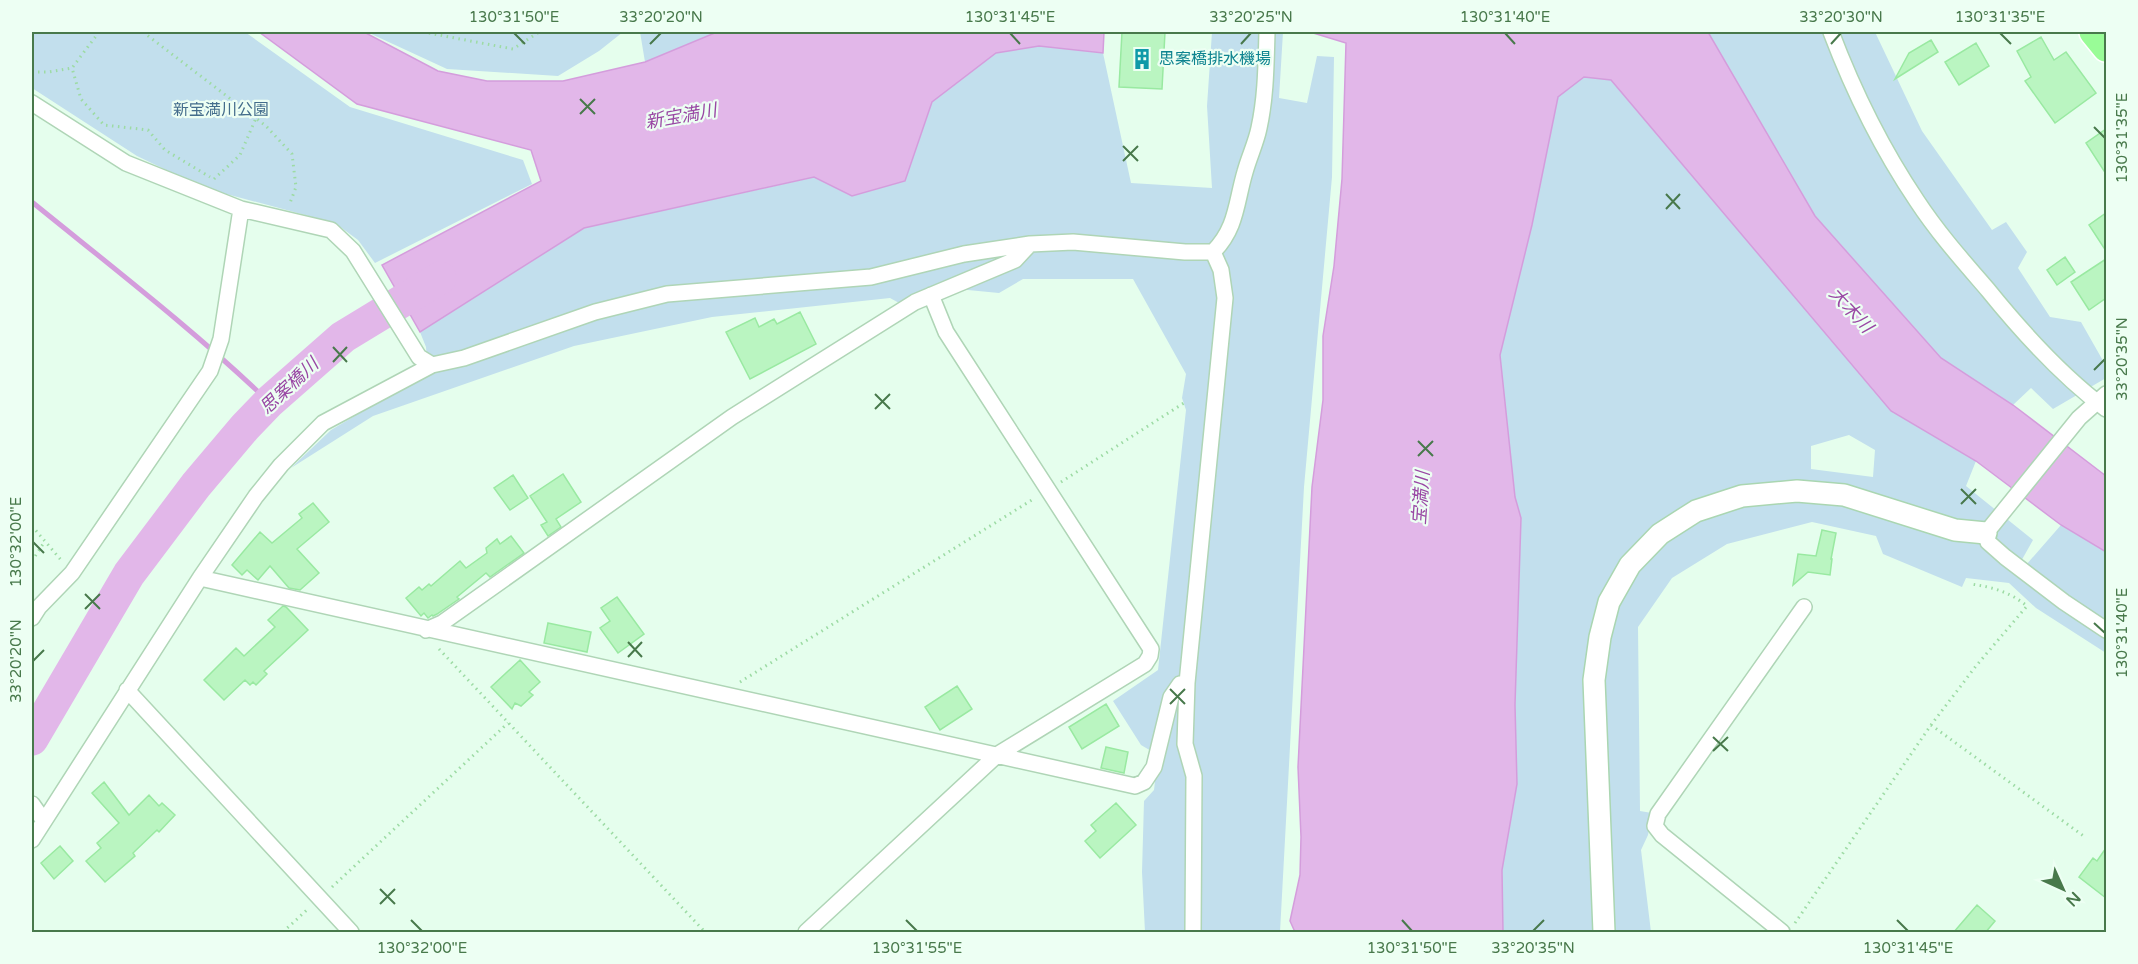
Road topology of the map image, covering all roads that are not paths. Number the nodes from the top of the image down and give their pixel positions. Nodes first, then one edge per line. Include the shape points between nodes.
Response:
1 (1266, 32) edge
2 (1831, 32) edge
3 (2093, 32) edge
4 (2106, 48) edge
5 (32, 103) edge
6 (241, 208) junction
7 (1030, 244) junction
8 (1213, 252) junction
9 (931, 295) junction
10 (425, 361) junction
11 (2103, 401) edge
12 (1986, 533) junction
13 (200, 578) junction
14 (1804, 607) dead end
15 (32, 618) edge
16 (426, 630) junction
17 (2106, 630) edge
18 (1187, 683) junction
19 (127, 690) junction
20 (997, 755) junction
21 (32, 804) edge
22 (44, 821) junction
23 (32, 840) edge
24 (1788, 928) edge
25 (351, 933) edge
26 (806, 933) edge
27 (1193, 933) edge
28 (1604, 933) edge

1 - 8 street via 1259,130 1232,228
2 - 11 street via 1849,80 1917,200 1946,241 2035,344
3 - 4 highway
5 - 6 street via 126,163
6 - 10 street via 331,230 353,251
6 - 15 street via 221,339 210,371 72,573
7 - 8 street via 1073,242
7 - 9 street via 1014,260
7 - 10 street via 964,254 871,277 667,294 595,312 464,358
8 - 18 street via 1221,270 1225,298
9 - 16 street via 732,417 442,623
9 - 20 street via 946,332 1151,649 1145,664
10 - 13 street via 323,423 280,465
11 - 12 street via 2079,418
12 - 17 street via 1988,542 2005,557
12 - 28 street via 1955,530 1844,495 1797,491 1742,496 1696,511 1660,534 1630,565 1609,602 1594,680
13 - 16 street
13 - 19 street
14 - 24 street via 1658,814 1655,826
16 - 20 street
18 - 20 street via 1180,684 1171,697 1154,767 1144,782 1135,786
18 - 27 street via 1185,744 1194,776
19 - 22 street
19 - 25 street
20 - 26 street
21 - 22 street
22 - 23 street

